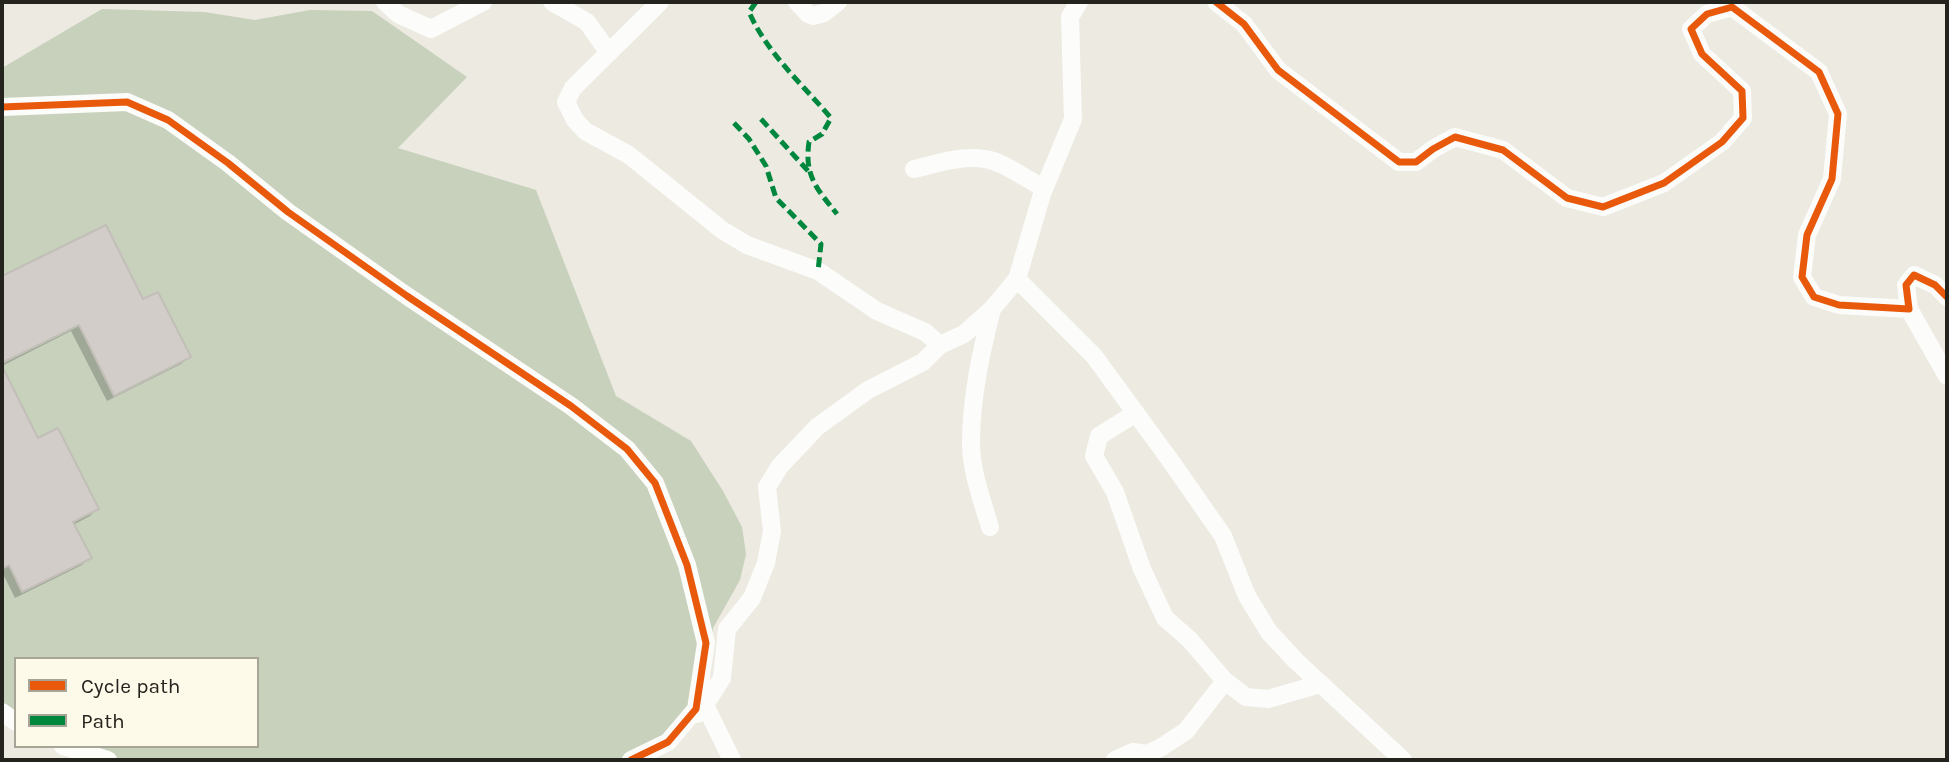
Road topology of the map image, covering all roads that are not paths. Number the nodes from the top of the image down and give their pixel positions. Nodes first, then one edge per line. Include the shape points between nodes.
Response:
1 (386, 2) edge
2 (483, 2) edge
3 (552, 2) edge
4 (660, 2) edge
5 (797, 2) edge
6 (838, 2) edge
7 (1080, 2) edge
8 (1216, 2) edge
9 (609, 53) junction
10 (2, 107) edge
11 (914, 169) dead end
12 (1044, 188) junction
13 (1017, 279) junction
14 (1947, 297) edge
15 (992, 309) junction
16 (1909, 309) junction
17 (940, 345) junction
18 (1947, 376) edge
19 (1136, 413) junction
20 (990, 527) dead end
21 (1226, 681) junction
22 (1320, 684) junction
23 (705, 705) junction
24 (680, 727) junction
25 (69, 748) edge
26 (1148, 757) edge
27 (108, 760) edge
28 (631, 760) edge
29 (732, 760) edge
30 (1115, 760) edge
31 (1403, 760) edge

1 - 2 street via 398,14 431,29
3 - 9 street via 587,22
4 - 9 street
5 - 6 street via 813,16
7 - 12 street via 1070,17 1073,119
8 - 16 street via 1244,24 1278,71 1399,162 1416,162 1455,137 1503,150 1567,198 1603,207 1664,183 1722,142 1743,118 1742,91 1702,54 1691,29 1707,14 1732,7 1819,72 1838,114 1832,179 1807,235 1802,276 1814,297 1839,305
9 - 17 street via 573,88 566,102 585,131 629,155 722,230 747,245 818,271 877,311 925,332
10 - 24 street via 127,102 168,120 288,212 627,449 655,483 687,565 706,643 696,709
11 - 12 street via 978,158
12 - 13 street
13 - 15 street
13 - 19 street via 1094,356
14 - 16 street via 1914,275 1906,285
15 - 17 street via 964,334
15 - 20 street via 979,361 971,444
16 - 18 street
17 - 23 street via 923,362 868,390 817,427 780,466 767,487 772,531 766,563 752,598 727,629 722,678
19 - 21 street via 1099,436 1094,456 1115,492 1165,618
19 - 22 street via 1223,537 1247,596 1269,632
21 - 22 street via 1246,697 1268,699
21 - 26 street via 1186,731
22 - 31 street
23 - 24 street
23 - 29 street
24 - 28 street via 668,742
25 - 27 street
26 - 30 street via 1133,752

